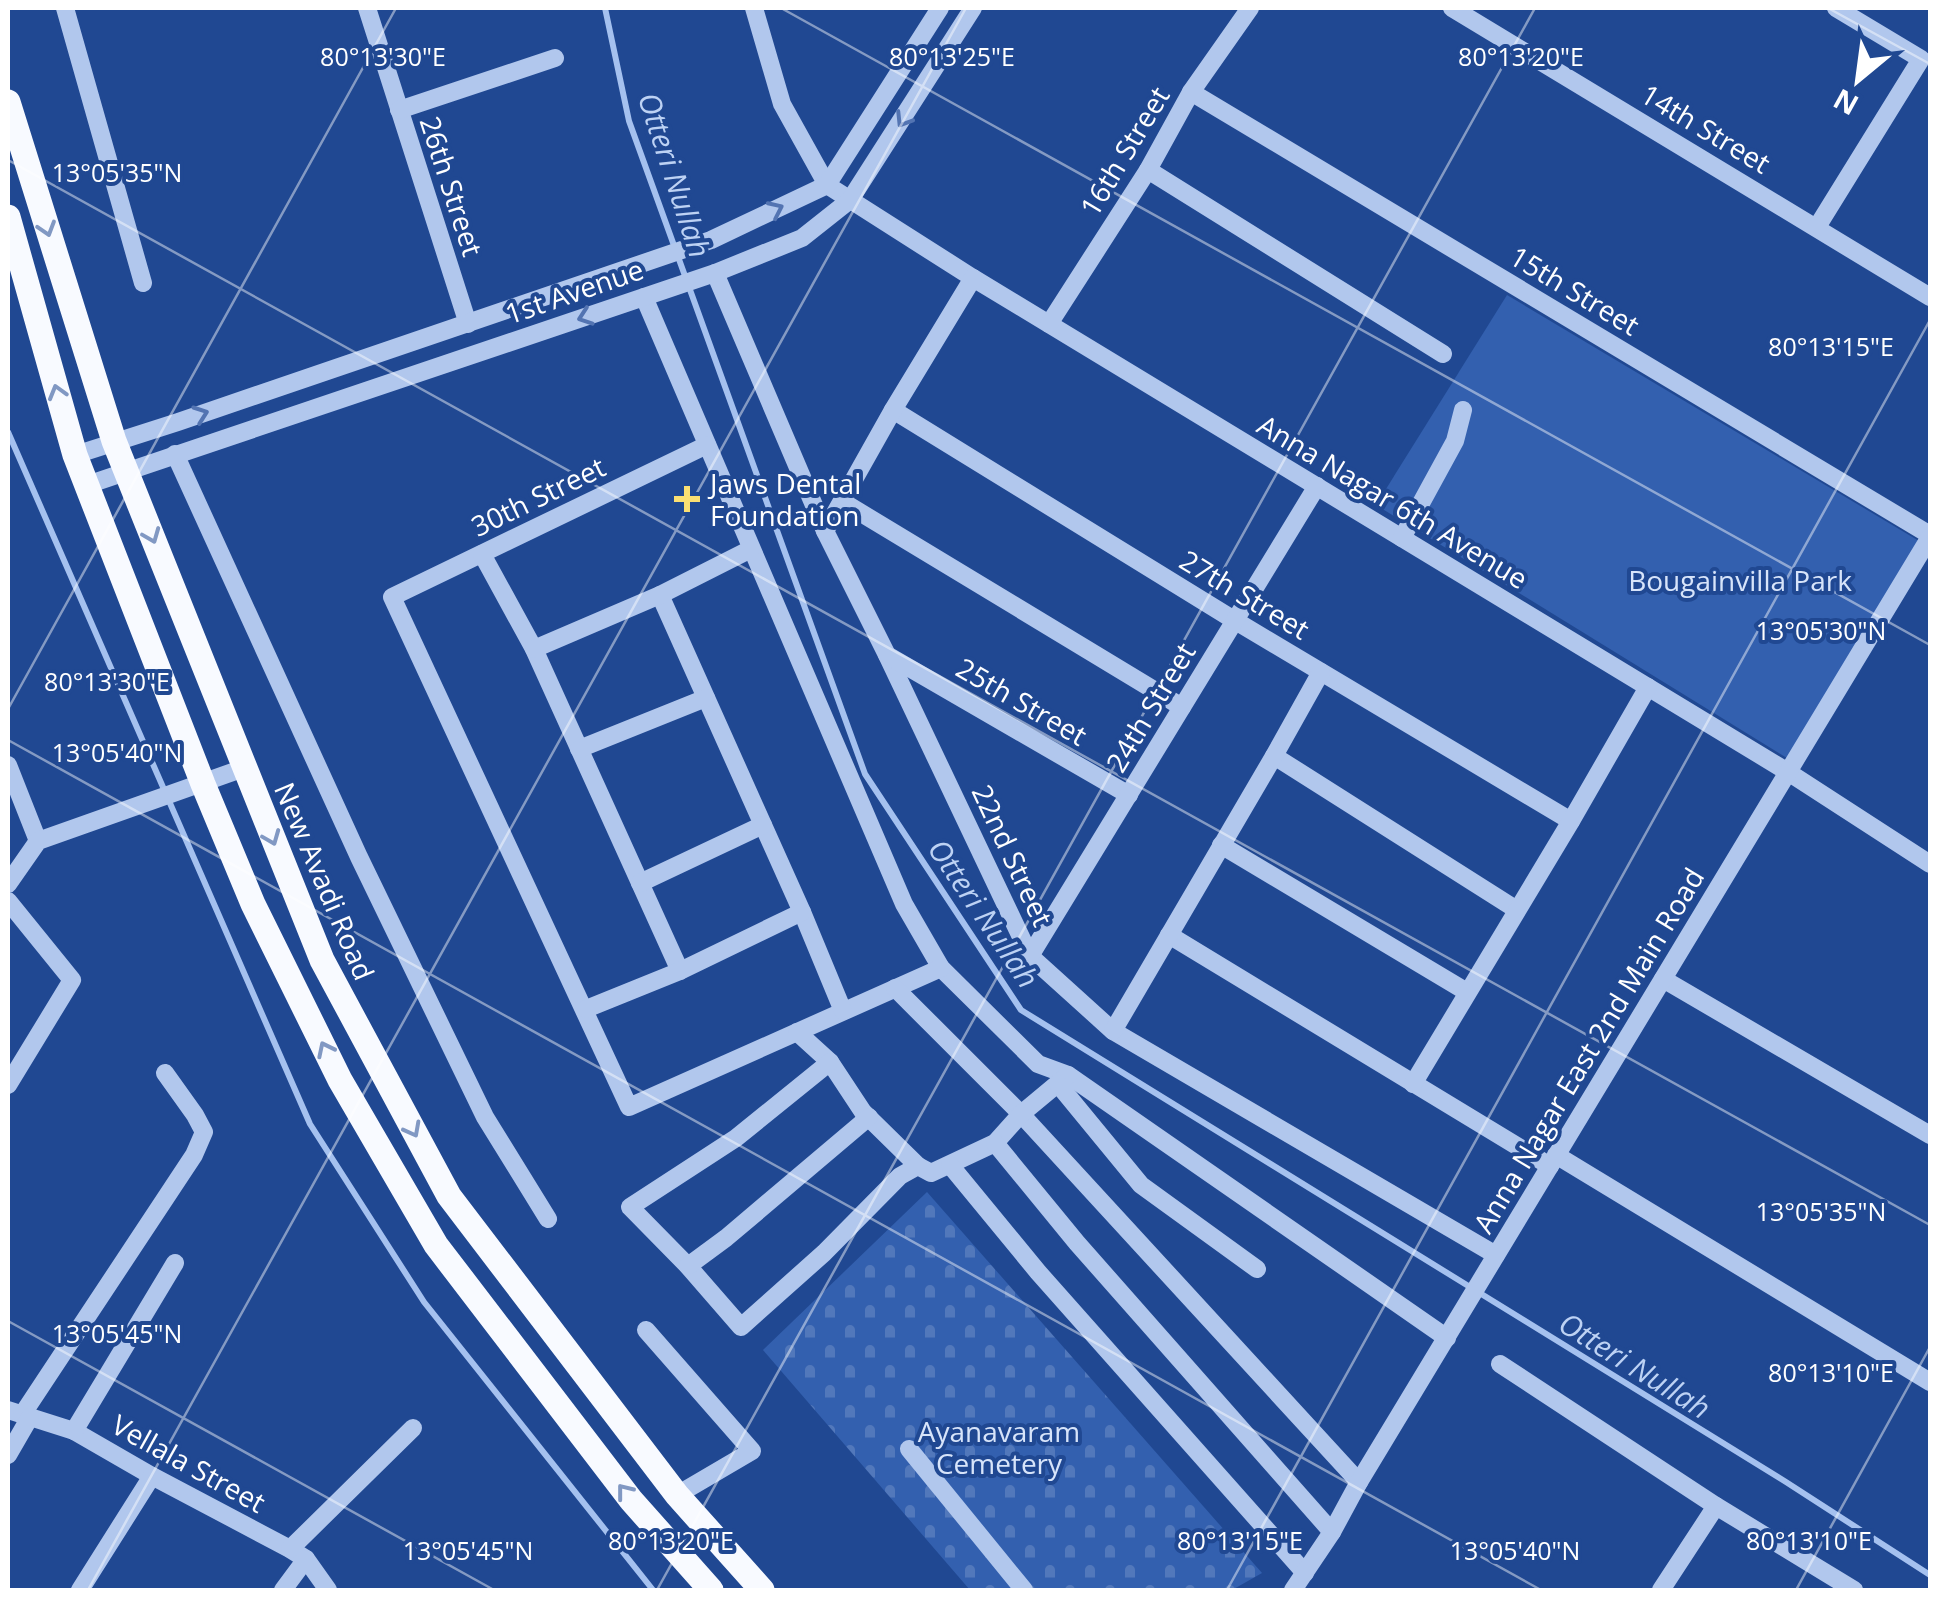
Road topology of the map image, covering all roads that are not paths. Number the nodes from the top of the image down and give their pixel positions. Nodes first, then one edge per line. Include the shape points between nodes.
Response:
1 (66, 8) edge
2 (367, 8) edge
3 (754, 8) edge
4 (940, 8) edge
5 (973, 8) edge
6 (1250, 8) edge
7 (1452, 8) edge
8 (1836, 8) edge
9 (555, 58) dead end
10 (1926, 62) edge
11 (1191, 92) junction
12 (8, 102) edge
13 (399, 110) junction
14 (1148, 170) junction
15 (827, 185) junction
16 (850, 200) junction
17 (8, 217) edge
18 (1817, 227) junction
19 (706, 276) junction
20 (973, 278) junction
21 (144, 283) dead end
22 (644, 297) junction
23 (1930, 297) edge
24 (468, 324) junction
25 (1049, 324) junction
26 (1443, 354) dead end
27 (893, 410) junction
28 (1463, 410) dead end
29 (114, 440) junction
30 (707, 444) junction
31 (75, 454) junction
32 (175, 454) junction
33 (126, 471) junction
34 (87, 485) junction
35 (1317, 486) junction
36 (843, 502) junction
37 (824, 531) junction
38 (1930, 536) edge
39 (1402, 538) junction
40 (752, 549) junction
41 (482, 554) junction
42 (1923, 568) edge
43 (660, 595) junction
44 (1234, 620) junction
45 (534, 649) junction
46 (887, 655) junction
47 (1321, 672) junction
48 (1648, 687) junction
49 (706, 698) junction
50 (1182, 707) junction
51 (579, 749) junction
52 (1274, 756) junction
53 (8, 765) edge
54 (244, 768) junction
55 (1788, 772) junction
56 (203, 784) junction
57 (1129, 794) junction
58 (1571, 822) junction
59 (764, 826) junction
60 (38, 841) junction
61 (1221, 845) junction
62 (1930, 864) edge
63 (640, 883) junction
64 (8, 884) edge
65 (8, 901) edge
66 (1517, 910) junction
67 (802, 912) junction
68 (1169, 935) junction
69 (1030, 956) junction
70 (941, 968) junction
71 (680, 972) junction
72 (1664, 978) junction
73 (896, 988) junction
74 (1467, 992) junction
75 (586, 1010) junction
76 (843, 1011) junction
77 (1114, 1031) junction
78 (797, 1032) junction
79 (830, 1062) junction
80 (165, 1073) dead end
81 (1063, 1080) junction
82 (1413, 1084) junction
83 (8, 1085) edge
84 (1021, 1114) junction
85 (869, 1117) junction
86 (1930, 1135) edge
87 (995, 1142) junction
88 (1553, 1161) junction
89 (950, 1165) junction
90 (918, 1166) junction
91 (548, 1219) dead end
92 (1496, 1255) junction
93 (175, 1262) dead end
94 (688, 1266) junction
95 (1257, 1269) dead end
96 (646, 1330) dead end
97 (1447, 1338) junction
98 (1500, 1364) dead end
99 (1930, 1382) edge
100 (20, 1414) edge
101 (413, 1428) dead end
102 (74, 1431) junction
103 (908, 1448) dead end
104 (8, 1455) edge
105 (152, 1476) junction
106 (1359, 1482) junction
107 (677, 1495) junction
108 (1716, 1506) junction
109 (1332, 1532) junction
110 (298, 1554) junction
111 (1304, 1573) junction
112 (80, 1590) edge
113 (283, 1590) edge
114 (328, 1590) edge
115 (711, 1590) edge
116 (762, 1590) edge
117 (1024, 1590) edge
118 (1293, 1590) edge
119 (1661, 1590) edge
120 (1854, 1590) edge

1 - 21 street
2 - 13 street, 26th Street
3 - 15 street via 782,104
4 - 15 street
5 -> 16 street, 1st Avenue
6 - 11 street, 16th Street
7 - 18 street, 14th Street
8 - 10 street
9 - 13 street
10 - 18 street
11 - 14 street, 16th Street
11 - 38 street, 15th Street
12 -> 29 main road, New Avadi Road
13 - 24 street, 26th Street
14 - 25 street, 16th Street
14 - 26 street
15 - 16 street, Anna Nagar 6th Avenue
24 -> 15 street, 1st Avenue via 710,240
16 - 19 street, 1st Avenue via 802,238
16 - 20 street, Anna Nagar 6th Avenue
31 -> 17 main road
18 - 23 street, 14th Street
19 - 22 street, 1st Avenue
19 - 37 street, 22nd Street
20 - 25 street, Anna Nagar 6th Avenue
20 - 27 street
22 - 30 street
22 -> 32 street, 1st Avenue
29 -> 24 street, 1st Avenue
25 - 35 street, Anna Nagar 6th Avenue
27 - 36 street
27 - 44 street, 27th Street
28 - 39 street via 1455,441
29 - 31 street, 1st Avenue
29 - 33 main road, New Avadi Road
30 - 40 street
30 - 41 street, 30th Street
31 - 34 main road
32 - 33 street, 1st Avenue
32 - 91 street via 485,1118
33 - 34 street, 1st Avenue
33 -> 54 main road, New Avadi Road
34 - 56 main road
35 - 39 street, Anna Nagar 6th Avenue
35 - 44 street, 24th Street
36 - 37 street
36 - 50 street
37 - 46 street, 22nd Street
38 - 42 street, Anna Nagar East 2nd Main Road
39 - 48 street, Anna Nagar 6th Avenue
40 - 43 street
40 - 70 street via 904,904
41 - 45 street
41 - 75 street, 30th Street via 392,598
42 - 55 street, Anna Nagar East 2nd Main Road
43 - 45 street
43 - 49 street
44 - 47 street, 27th Street
44 - 50 street, 24th Street
45 - 51 street
46 - 57 street, 25th Street
46 - 69 street, 22nd Street
47 - 52 street
47 - 58 street, 27th Street
48 - 55 street, Anna Nagar 6th Avenue
48 - 58 street
49 - 51 street
49 - 59 street
50 - 57 street, 24th Street
51 - 63 street
52 - 61 street
52 - 66 street
53 - 60 street
54 - 56 street
54 -> 107 main road, New Avadi Road via 322,960 449,1196
55 - 62 street, Anna Nagar 6th Avenue
55 - 72 street, Anna Nagar East 2nd Main Road
56 - 60 street
115 -> 56 main road via 631,1500 436,1245 340,1080 253,904
57 - 69 street, 24th Street
58 - 66 street
59 - 63 street
59 - 67 street
60 - 64 street
61 - 68 street
61 - 74 street
63 - 71 street
65 - 83 street via 72,980
66 - 74 street
67 - 71 street
67 - 76 street
68 - 77 street
68 - 82 street
69 - 77 street, 22nd Street
70 - 73 street
70 - 81 street via 1038,1064
71 - 75 street
72 - 86 street
72 - 88 street, Anna Nagar East 2nd Main Road
73 - 76 street
73 - 84 street
74 - 82 street
75 - 78 street via 629,1106
76 - 78 street
77 - 92 street, 22nd Street
78 - 79 street
79 - 85 street
79 - 94 street via 736,1138 630,1207
80 - 100 street via 204,1132 199,1144
81 - 84 street
81 - 95 street via 1141,1185
81 - 97 street
82 - 88 street
84 - 87 street
84 - 106 street
85 - 90 street
85 - 94 street
87 - 89 street
87 - 109 street
88 - 92 street, Anna Nagar East 2nd Main Road
88 - 99 street
89 - 90 street via 930,1173
89 - 111 street
90 - 94 street via 741,1328
92 - 97 street, Anna Nagar East 2nd Main Road
93 - 102 street
96 - 107 street via 752,1451
97 - 106 street, Anna Nagar East 2nd Main Road
98 - 108 street
100 - 102 street, Vellala Street
100 - 104 street
101 - 110 street
102 - 105 street, Vellala Street
103 - 117 street
105 - 110 street, Vellala Street
105 - 112 street
106 - 109 street, Anna Nagar East 2nd Main Road
107 - 116 main road, New Avadi Road
108 - 119 street
108 - 120 street
109 - 111 street, Anna Nagar East 2nd Main Road
110 - 113 street
110 - 114 street, Vellala Street
111 - 118 street, Anna Nagar East 2nd Main Road

